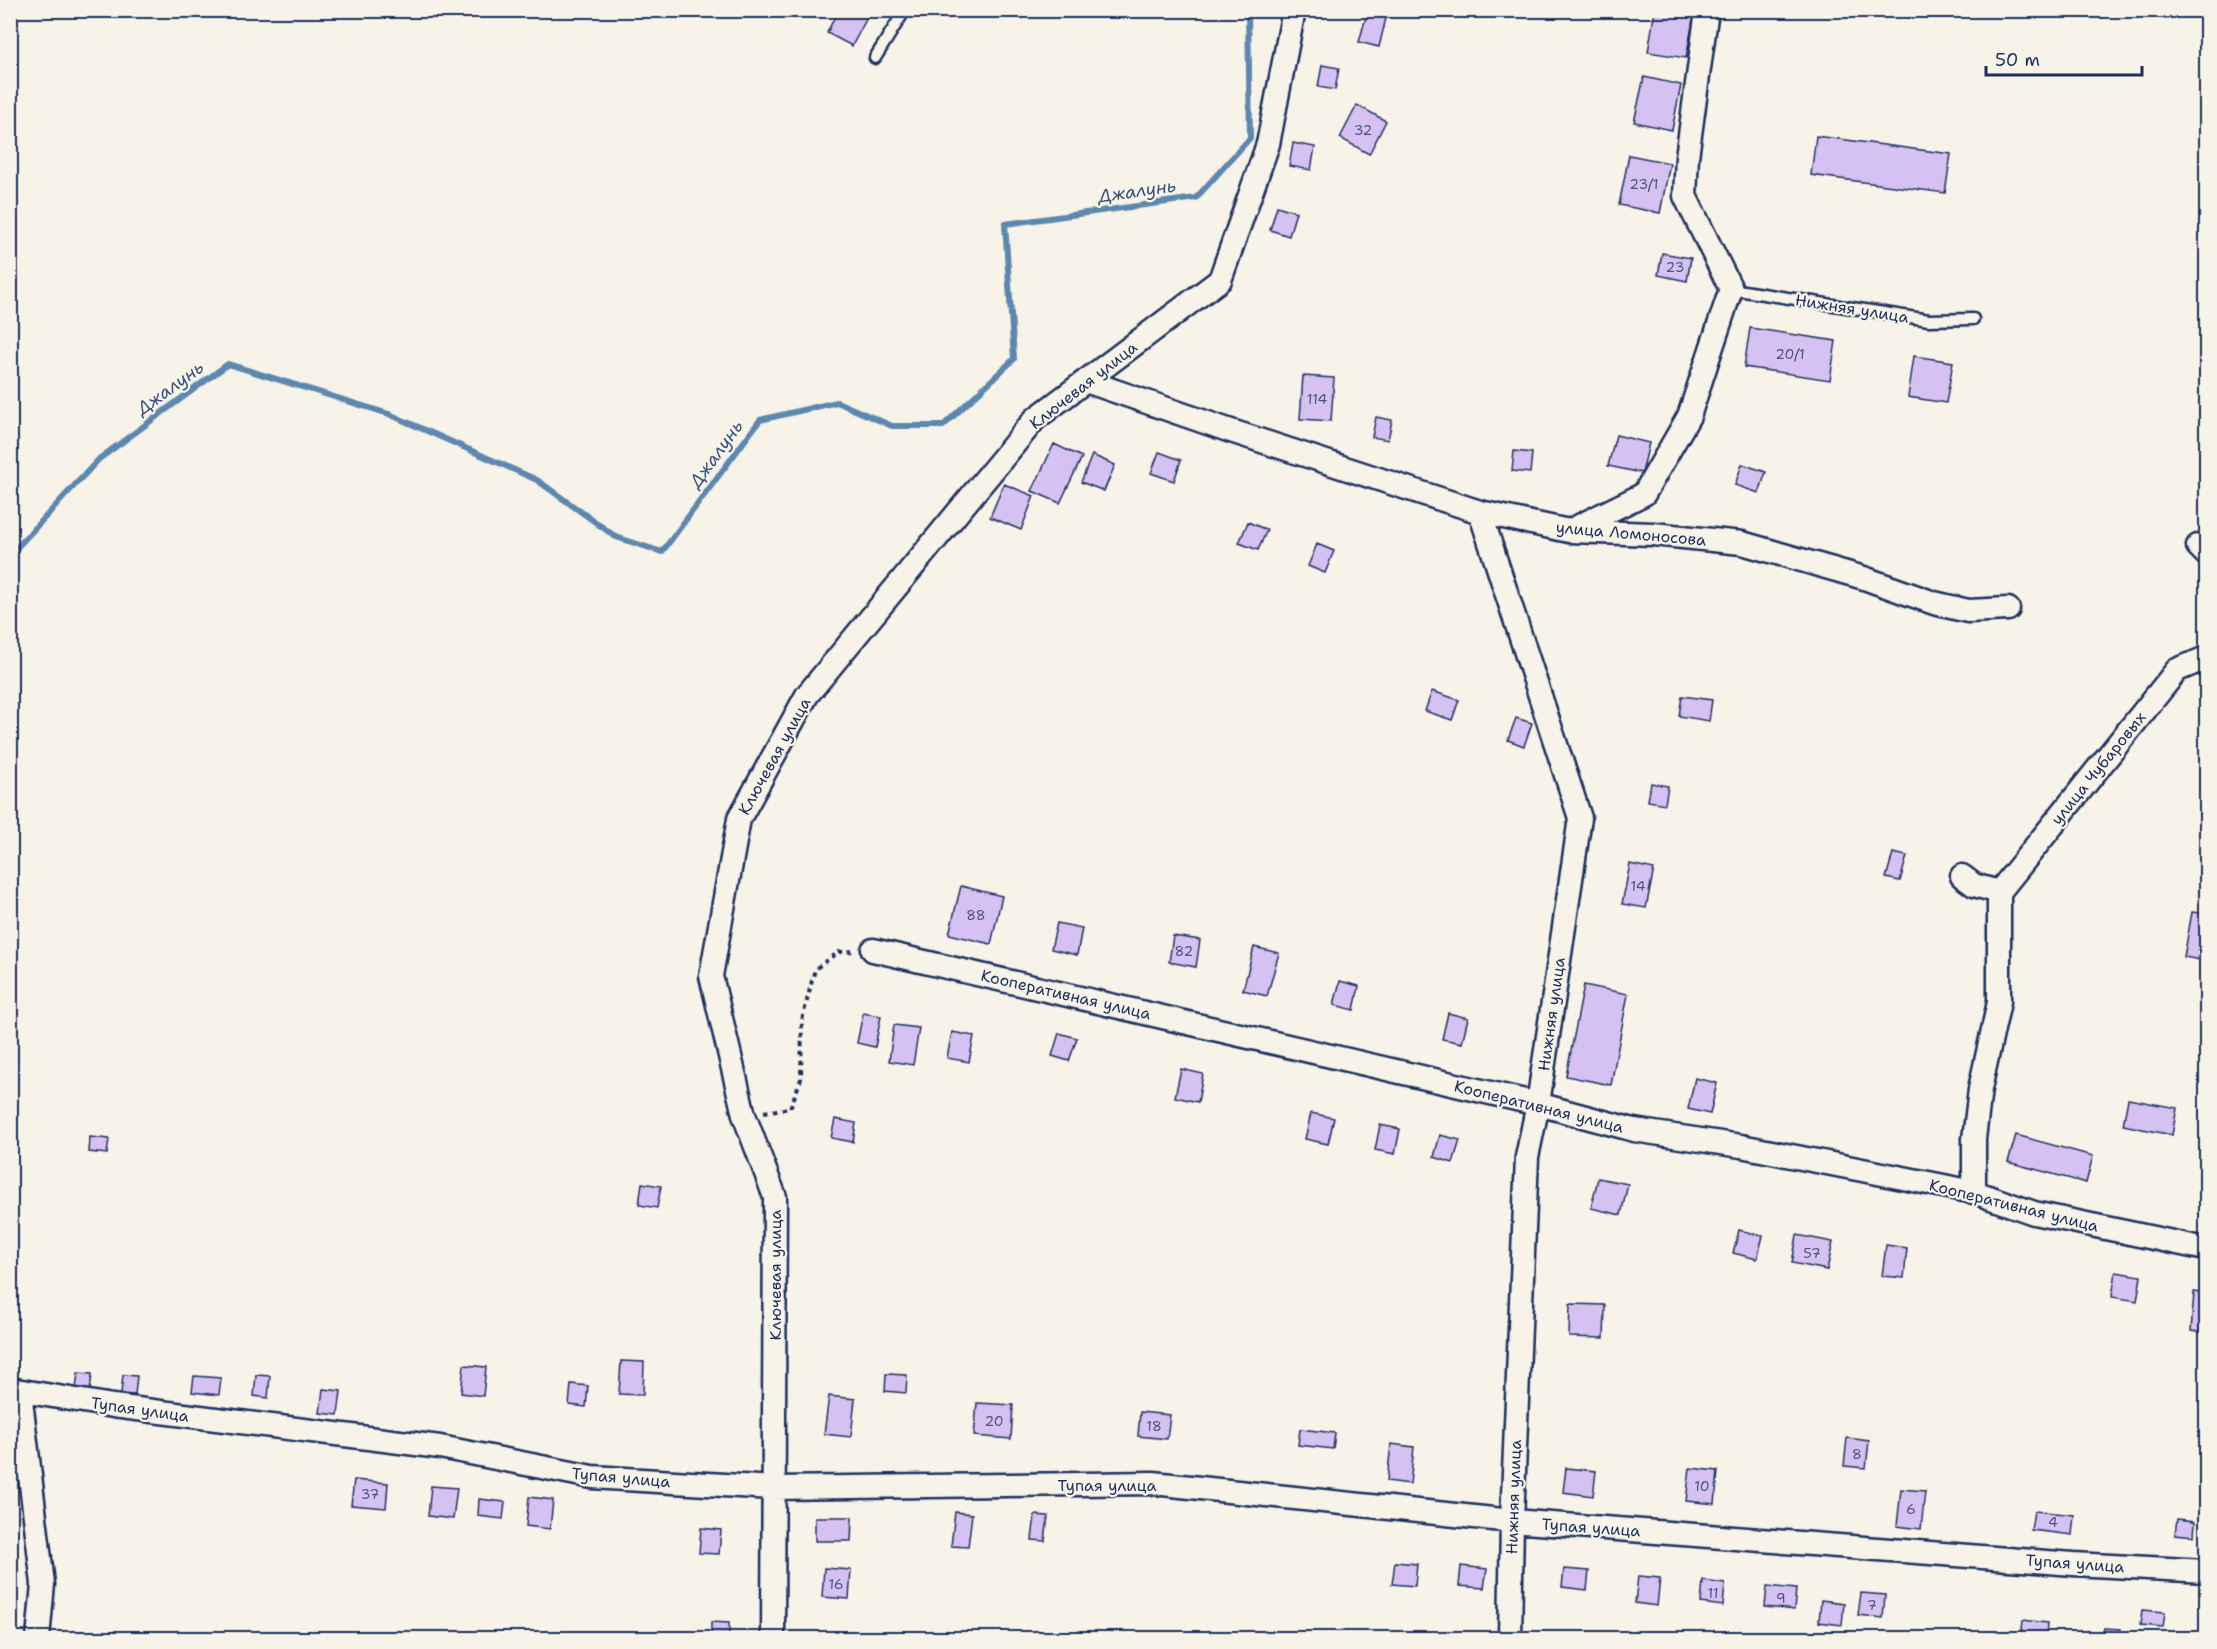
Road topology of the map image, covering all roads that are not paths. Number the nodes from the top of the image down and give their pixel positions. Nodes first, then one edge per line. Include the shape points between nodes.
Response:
1 (905, 10) edge
2 (1294, 10) edge
3 (1707, 10) edge
4 (875, 58) dead end
5 (1731, 289) junction
6 (1973, 319) dead end
7 (1086, 381) junction
8 (1480, 513) junction
9 (1569, 531) junction
10 (2008, 609) dead end
11 (2206, 658) edge
12 (1962, 876) dead end
13 (1999, 892) junction
14 (873, 950) road end
15 (1538, 1104) junction
16 (1974, 1192) junction
17 (2206, 1249) edge
18 (15, 1391) edge
19 (773, 1488) junction
20 (1512, 1521) junction
21 (2206, 1571) edge
22 (38, 1638) edge
23 (773, 1638) edge
24 (1510, 1638) edge

1 - 4 lane
2 - 7 street, Ключевая улица via 1268,144 1220,280
3 - 5 street via 1685,196
5 - 6 lane, Нижняя улица via 1929,320
5 - 9 street via 1689,416 1644,495
7 - 8 street, улица Ломоносова
7 - 19 street, Ключевая улица via 1035,419 807,695 739,819 711,976 744,1115 775,1197
8 - 9 street, улица Ломоносова
8 - 15 street, Нижняя улица via 1580,819
9 - 10 street, улица Ломоносова via 1742,543 1934,603 1968,611
11 - 13 street, улица Чубаровых via 2177,670
12 - 13 street via 1974,885
13 - 16 street via 1999,1002 1980,1089 1974,1139
14 - 15 street, Кооперативная улица
15 - 16 street, Кооперативная улица via 1634,1130 1741,1146
15 - 20 street, Нижняя улица via 1527,1157
16 - 17 street, Кооперативная улица via 2034,1213
18 - 19 street, Тупая улица via 440,1447 592,1477
18 - 22 street via 43,1584
19 - 20 street, Тупая улица via 1154,1483
19 - 23 street, Ключевая улица
20 - 21 street, Тупая улица
20 - 24 street, Нижняя улица

